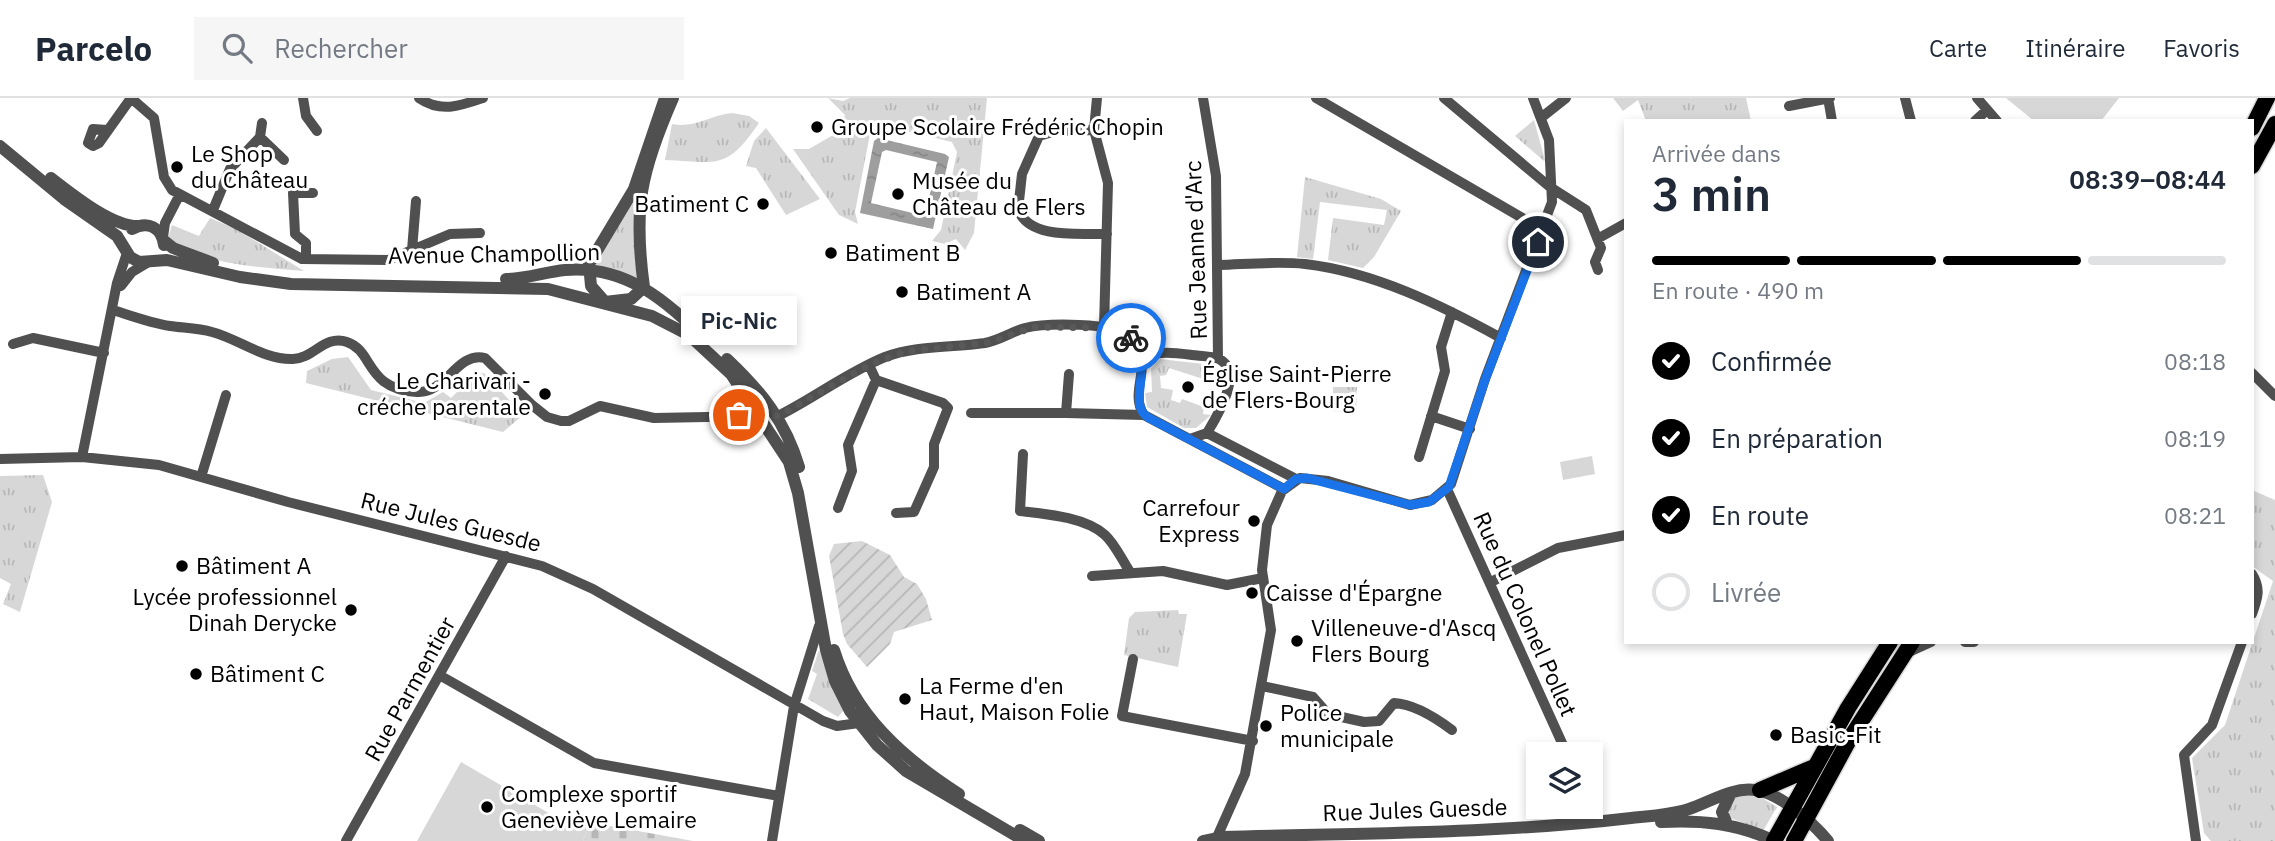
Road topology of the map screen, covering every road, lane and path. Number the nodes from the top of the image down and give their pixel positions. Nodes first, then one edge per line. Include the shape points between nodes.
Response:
1 (131, 98) edge
2 (146, 98) edge
3 (303, 98) edge
4 (419, 98) edge
5 (483, 98) edge
6 (665, 98) edge
7 (673, 98) edge
8 (1097, 98) edge
9 (1203, 98) edge
10 (1316, 98) edge
11 (1444, 98) edge
12 (1533, 98) edge
13 (1566, 98) edge
14 (1829, 98) edge
15 (1905, 98) edge
16 (1978, 98) edge
17 (2267, 98) edge
18 (1789, 106) dead end
19 (147, 110) junction
20 (1987, 110) junction
21 (1542, 117) junction
22 (1832, 119) edge
23 (1910, 119) edge
24 (1977, 119) edge
25 (1995, 119) edge
26 (262, 123) dead end
27 (2254, 124) edge
28 (2275, 124) edge
29 (107, 130) dead end
30 (1094, 130) junction
31 (317, 131) dead end
32 (0, 136) edge
33 (260, 137) junction
34 (0, 146) edge
35 (284, 160) dead end
36 (2254, 162) edge
37 (1553, 190) junction
38 (313, 194) dead end
39 (179, 196) junction
40 (416, 201) dead end
41 (213, 210) junction
42 (1624, 224) edge
43 (143, 225) junction
44 (1543, 230) junction
45 (480, 233) dead end
46 (1107, 234) junction
47 (163, 238) junction
48 (1599, 238) junction
49 (127, 250) junction
50 (412, 250) junction
51 (306, 259) junction
52 (150, 262) junction
53 (1219, 265) junction
54 (588, 270) junction
55 (1598, 270) dead end
56 (644, 287) junction
57 (604, 302) junction
58 (114, 305) junction
59 (1452, 312) junction
60 (1104, 327) junction
61 (1501, 338) junction
62 (13, 344) dead end
63 (104, 353) junction
64 (1143, 356) junction
65 (1218, 359) junction
66 (869, 365) junction
67 (1069, 374) dead end
68 (2254, 375) edge
69 (876, 380) junction
70 (226, 396) dead end
71 (2275, 396) edge
72 (747, 398) junction
73 (1066, 412) junction
74 (971, 413) dead end
75 (739, 415) junction
76 (1144, 415) junction
77 (760, 416) junction
78 (778, 416) junction
79 (1431, 416) junction
80 (1470, 429) junction
81 (1207, 433) junction
82 (1190, 439) junction
83 (1023, 454) dead end
84 (82, 457) junction
85 (1419, 457) dead end
86 (0, 459) edge
87 (201, 477) junction
88 (1296, 479) junction
89 (1284, 489) junction
90 (1447, 489) junction
91 (838, 508) dead end
92 (896, 513) dead end
93 (1624, 535) edge
94 (506, 556) junction
95 (1130, 572) junction
96 (1092, 576) dead end
97 (2254, 577) edge
98 (1264, 578) junction
99 (1491, 582) junction
100 (2254, 609) edge
101 (820, 618) junction
102 (1889, 644) edge
103 (1924, 644) edge
104 (2241, 644) edge
105 (1907, 649) edge
106 (1133, 659) dead end
107 (1878, 661) junction
108 (440, 676) junction
109 (1262, 686) junction
110 (794, 706) junction
111 (863, 720) junction
112 (1452, 730) dead end
113 (1253, 741) junction
114 (1562, 742) edge
115 (1814, 767) junction
116 (1760, 790) junction
117 (1731, 792) junction
118 (779, 796) junction
119 (1797, 815) junction
120 (1629, 819) junction
121 (1596, 821) joint
122 (1727, 824) junction
123 (1217, 837) junction
124 (346, 841) edge
125 (772, 841) edge
126 (1025, 841) edge
127 (1039, 841) edge
128 (1203, 841) edge
129 (1774, 841) edge
130 (1792, 841) edge
131 (1828, 841) edge
132 (2196, 841) edge

1 - 19 street
1 - 29 street
2 - 19 street
3 - 31 street via 306,116
4 - 5 street via 451,108
6 - 54 street via 634,189 593,253
7 - 56 street via 639,196
8 - 30 street
9 - 53 street, Rue Jeanne d'Arc via 1216,176
10 - 44 street
11 - 37 street
12 - 21 street
13 - 21 street
14 - 18 street
14 - 22 street
15 - 23 street
16 - 20 street
17 - 27 main road
19 - 39 street via 155,122 164,177
20 - 24 street
20 - 25 street
21 - 37 street
26 - 33 street
28 - 36 main road
30 - 46 street via 1107,178
30 - 46 street via 1039,136 1022,174 1018,210 1026,220 1049,231
32 - 43 street via 88,204 124,224
33 - 35 street
33 - 41 street via 230,169
34 - 49 street via 117,236
37 - 44 street
37 - 48 street via 1586,211
38 - 51 street via 293,192 295,234 306,243
39 - 41 street
39 - 43 street via 157,221
39 - 47 street
40 - 50 street
41 - 51 street
42 - 48 street
43 - 47 street via 156,229
43 - 49 street via 129,233
44 - 61 street
45 - 50 street via 450,234
46 - 60 street
47 - 52 street via 162,253
47 - 54 street, Avenue Champollion via 173,248 215,264 295,276 512,279
48 - 55 street
49 - 52 street via 136,261
49 - 58 street
50 - 51 street via 383,261
52 - 57 street, Avenue Champollion via 167,260 291,284 531,287
52 - 58 street via 132,272
53 - 59 street via 1288,263 1326,268
53 - 65 street, Rue Jeanne d'Arc
54 - 56 street, Avenue Champollion via 614,274
54 - 57 street via 592,286
56 - 57 street via 631,299
56 - 78 street, Avenue Champollion via 746,376
57 - 72 street, Avenue Champollion via 659,318 689,335 720,362
58 - 63 street
58 - 75 street via 164,325 212,332 286,358 303,357 335,340 348,342 381,381 419,393 443,382 469,359 485,358 544,414 561,421 600,406 654,418
59 - 61 street
59 - 79 street via 1441,343 1445,371
60 - 64 street via 1126,333
60 - 66 street via 1028,327 986,343 907,351
61 - 80 street
62 - 63 street via 33,338
63 - 84 street
64 - 65 street, Rue Jeanne d'Arc via 1168,353
64 - 76 street via 1139,401
65 - 81 street, Rue Jeanne d'Arc via 1228,373 1228,388
66 - 69 street
66 - 78 street
67 - 73 street
68 - 71 street
69 - 91 street via 848,445 852,471
69 - 92 street via 948,408 934,444 934,467 914,512
70 - 87 street
72 - 75 street
72 - 77 street, Avenue Champollion
73 - 74 street
73 - 76 street
75 - 77 street
76 - 82 street
77 - 78 street
77 - 101 street, Avenue Champollion via 794,475
78 - 111 street, Avenue Champollion via 802,477 834,650
79 - 80 street
79 - 85 street
80 - 90 street
81 - 82 street
81 - 88 street
82 - 89 street
83 - 95 street via 1020,511 1097,529 1111,541
84 - 86 street, Rue Jules Guesde
84 - 87 street, Rue Jules Guesde via 143,462
87 - 94 street, Rue Jules Guesde
88 - 89 street
88 - 90 street via 1328,481 1410,505 1429,502
89 - 98 street via 1267,526
90 - 99 street, Rue du Colonel Pollet
93 - 99 street via 1558,548
94 - 108 street, Rue Parmentier
94 - 110 street, Rue Jules Guesde via 578,581
95 - 96 street
95 - 98 street via 1170,572 1227,584
97 - 100 street via 2259,596
98 - 109 street via 1272,626
99 - 114 street, Rue du Colonel Pollet
101 - 110 street, Avenue Champollion
101 - 111 street, Avenue Champollion via 835,681
102 - 107 main road
103 - 105 street
104 - 132 street via 2212,725 2184,755
105 - 119 main road
106 - 113 street via 1122,716
107 - 115 main road
107 - 119 main road via 1870,685
108 - 118 street via 594,763
108 - 124 street, Rue Parmentier
109 - 112 street via 1310,696 1325,713 1364,722 1379,721 1391,705 1401,703
109 - 113 street
110 - 111 street, Rue Jules Guesde via 830,724
110 - 118 street, Avenue Champollion
111 - 126 street via 877,746 906,771
111 - 127 street via 943,784
113 - 123 street via 1241,788
115 - 116 main road
115 - 119 main road
116 - 117 street, Rue Jules Guesde
116 - 119 street
117 - 120 street, Rue Jules Guesde via 1677,812
117 - 122 street via 1722,813
118 - 125 street, Avenue Champollion
119 - 129 main road
119 - 130 main road
119 - 131 street
120 - 121 street, Rue Jules Guesde
120 - 122 street, Rue Jules Guesde
121 - 123 street, Rue Jules Guesde via 1445,832
122 - 129 street, Rue Jules Guesde
123 - 128 street, Rue Jules Guesde

